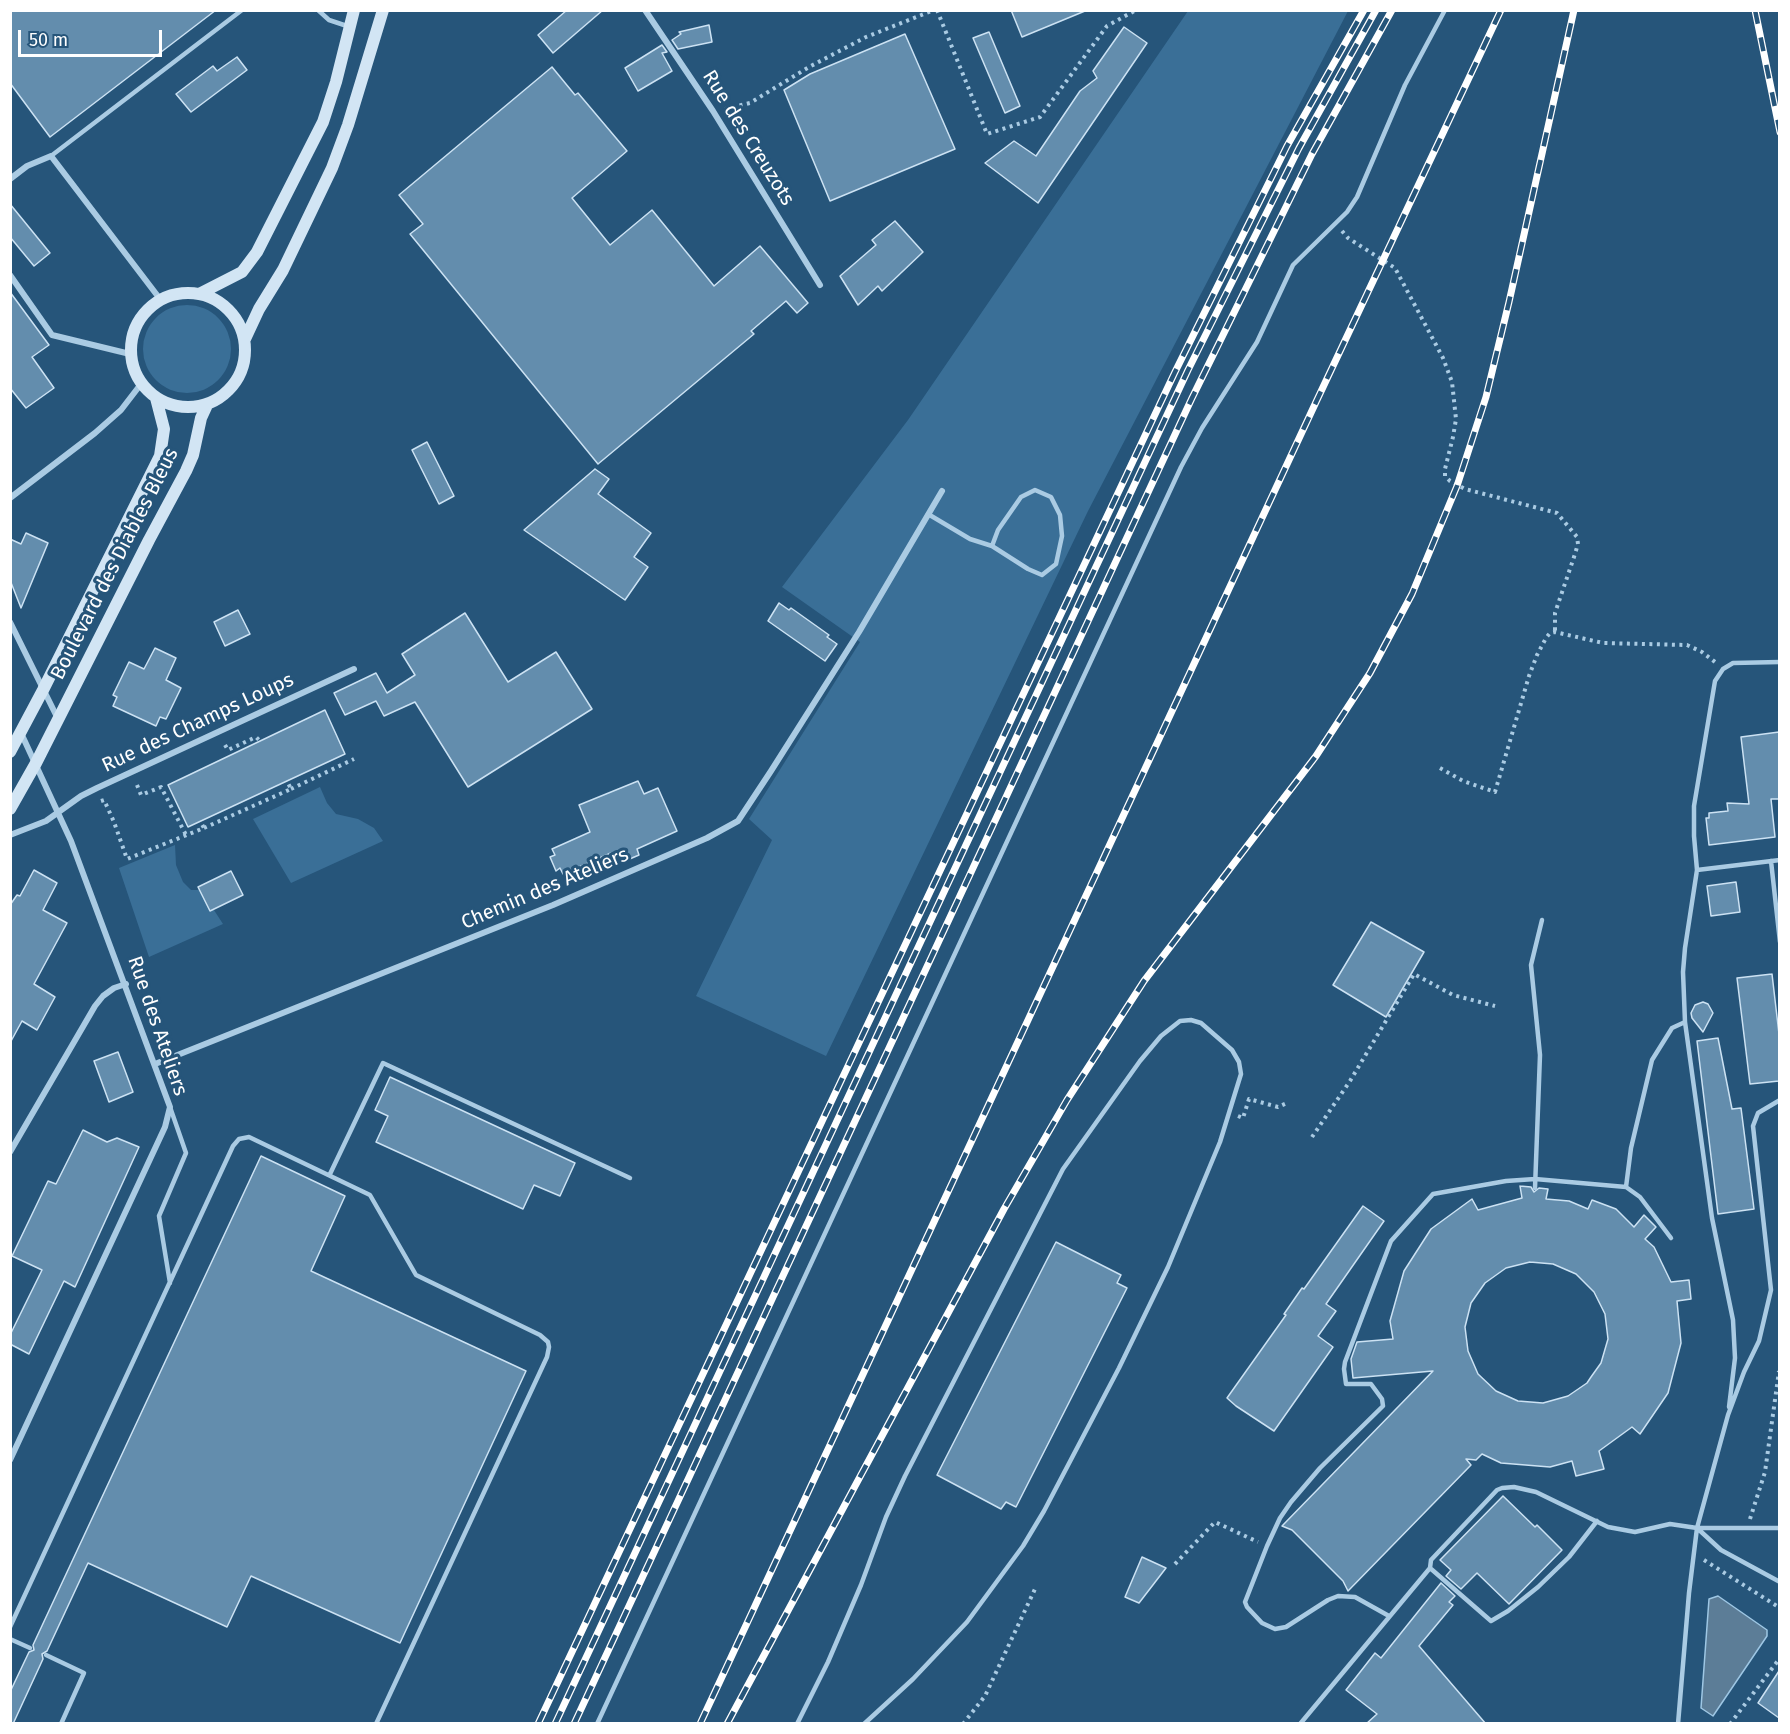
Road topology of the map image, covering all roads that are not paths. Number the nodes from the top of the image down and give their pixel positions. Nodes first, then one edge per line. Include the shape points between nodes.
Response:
1 (242, 10) edge
2 (318, 10) edge
3 (354, 10) edge
4 (383, 10) edge
5 (1445, 10) edge
6 (646, 11) edge
7 (350, 27) junction
8 (51, 156) junction
9 (10, 179) edge
10 (10, 275) edge
11 (820, 285) dead end
12 (199, 294) junction
13 (160, 299) junction
14 (245, 339) junction
15 (130, 354) junction
16 (141, 384) junction
17 (156, 398) junction
18 (207, 405) junction
19 (942, 491) dead end
20 (10, 498) edge
21 (928, 514) junction
22 (992, 546) junction
23 (10, 622) edge
24 (1779, 662) edge
25 (354, 669) dead end
26 (44, 690) junction
27 (58, 720) junction
28 (21, 733) junction
29 (10, 752) edge
30 (36, 763) junction
31 (10, 808) edge
32 (60, 812) junction
33 (10, 835) edge
34 (1779, 860) edge
35 (1771, 861) junction
36 (1698, 870) junction
37 (1542, 920) dead end
38 (1779, 942) edge
39 (126, 984) junction
40 (1685, 1022) junction
41 (154, 1065) junction
42 (1779, 1100) edge
43 (170, 1107) junction
44 (10, 1152) edge
45 (330, 1174) junction
46 (630, 1178) dead end
47 (1535, 1179) junction
48 (1626, 1186) junction
49 (1535, 1188) dead end
50 (1671, 1238) dead end
51 (170, 1284) junction
52 (1728, 1415) junction
53 (10, 1460) edge
54 (1597, 1521) junction
55 (1697, 1528) junction
56 (1779, 1528) edge
57 (1430, 1568) junction
58 (1779, 1582) edge
59 (1389, 1616) junction
60 (10, 1627) edge
61 (10, 1639) edge
62 (30, 1648) dead end
63 (46, 1655) dead end
64 (61, 1724) edge
65 (376, 1724) edge
66 (597, 1724) edge
67 (797, 1724) edge
68 (864, 1724) edge
69 (1300, 1724) edge
70 (1678, 1724) edge

1 - 8 lane
2 - 7 lane via 329,20
3 - 7 main road
4 - 14 main road via 332,168
5 - 66 lane via 1405,85 1363,186 1347,212 1293,265 1257,342 1181,467
6 - 11 street, Rue des Creuzots
7 - 12 main road via 323,122 257,252 242,272
8 - 9 street via 27,166
8 - 13 street
10 - 15 street via 52,334
12 - 13 main road via 179,293
12 - 14 main road via 229,309
13 - 15 main road via 137,322
14 - 18 main road via 242,371 233,386
15 - 16 main road
16 - 17 main road
16 - 20 street via 121,410 95,433
17 - 18 main road via 180,407
17 - 26 main road, Boulevard des Diables Bleus via 164,429 160,456
18 - 27 main road, Boulevard des Diables Bleus via 186,471
19 - 21 street, Chemin des Ateliers
21 - 22 lane via 970,539
21 - 41 street, Chemin des Ateliers via 859,632 738,821 553,905
22 - 22 lane via 1042,575 1056,564 1062,536 1060,515 1051,497 1035,490 1021,497
23 - 26 street
24 - 36 lane via 1730,664 1714,681 1694,806
25 - 32 street, Rue des Champs Loups via 97,788
26 - 27 street
26 - 28 main road, Boulevard des Diables Bleus
27 - 30 main road, Boulevard des Diables Bleus
28 - 29 main road, Boulevard des Diables Bleus
28 - 30 street, Rue des Ateliers
30 - 31 main road, Boulevard des Diables Bleus
30 - 32 street, Rue des Ateliers
32 - 33 street, Rue des Champs Loups
32 - 39 street, Rue des Ateliers
34 - 35 lane
35 - 36 lane
35 - 38 lane
36 - 40 lane via 1685,948
37 - 47 lane via 1531,975 1540,1055
39 - 41 street, Rue des Ateliers
39 - 44 street via 114,988 95,1006
40 - 48 lane via 1672,1028 1652,1060
40 - 52 lane via 1712,1218 1733,1320 1735,1358
41 - 43 street, Rue des Ateliers
42 - 52 lane via 1758,1113 1753,1126 1771,1290 1759,1341
43 - 51 lane via 186,1153 159,1216
43 - 53 street, Rue des Ateliers via 165,1127
45 - 46 lane via 383,1063
45 - 51 lane via 253,1138 239,1139
45 - 65 lane via 370,1195 416,1275 540,1335 549,1347
47 - 48 lane
47 - 49 lane
47 - 59 lane via 1433,1194 1391,1241 1344,1370 1346,1383 1371,1384 1383,1406 1291,1502 1267,1546 1245,1602 1267,1627 1275,1629 1286,1627 1328,1600 1344,1596 1355,1597
48 - 50 lane via 1640,1197
51 - 60 lane
52 - 55 lane
54 - 55 lane via 1635,1532 1670,1524
54 - 57 lane via 1536,1492 1502,1488 1431,1560
54 - 57 lane via 1569,1557 1538,1587 1491,1621
55 - 56 lane
55 - 58 lane via 1721,1550
55 - 70 lane
57 - 59 lane
59 - 69 lane
61 - 62 lane
63 - 64 lane via 84,1673
67 - 68 lane via 861,1585 905,1476 1063,1169 1161,1036 1180,1021 1201,1023 1228,1047 1241,1067 1220,1142 1168,1267 1119,1368 1023,1546 967,1622

